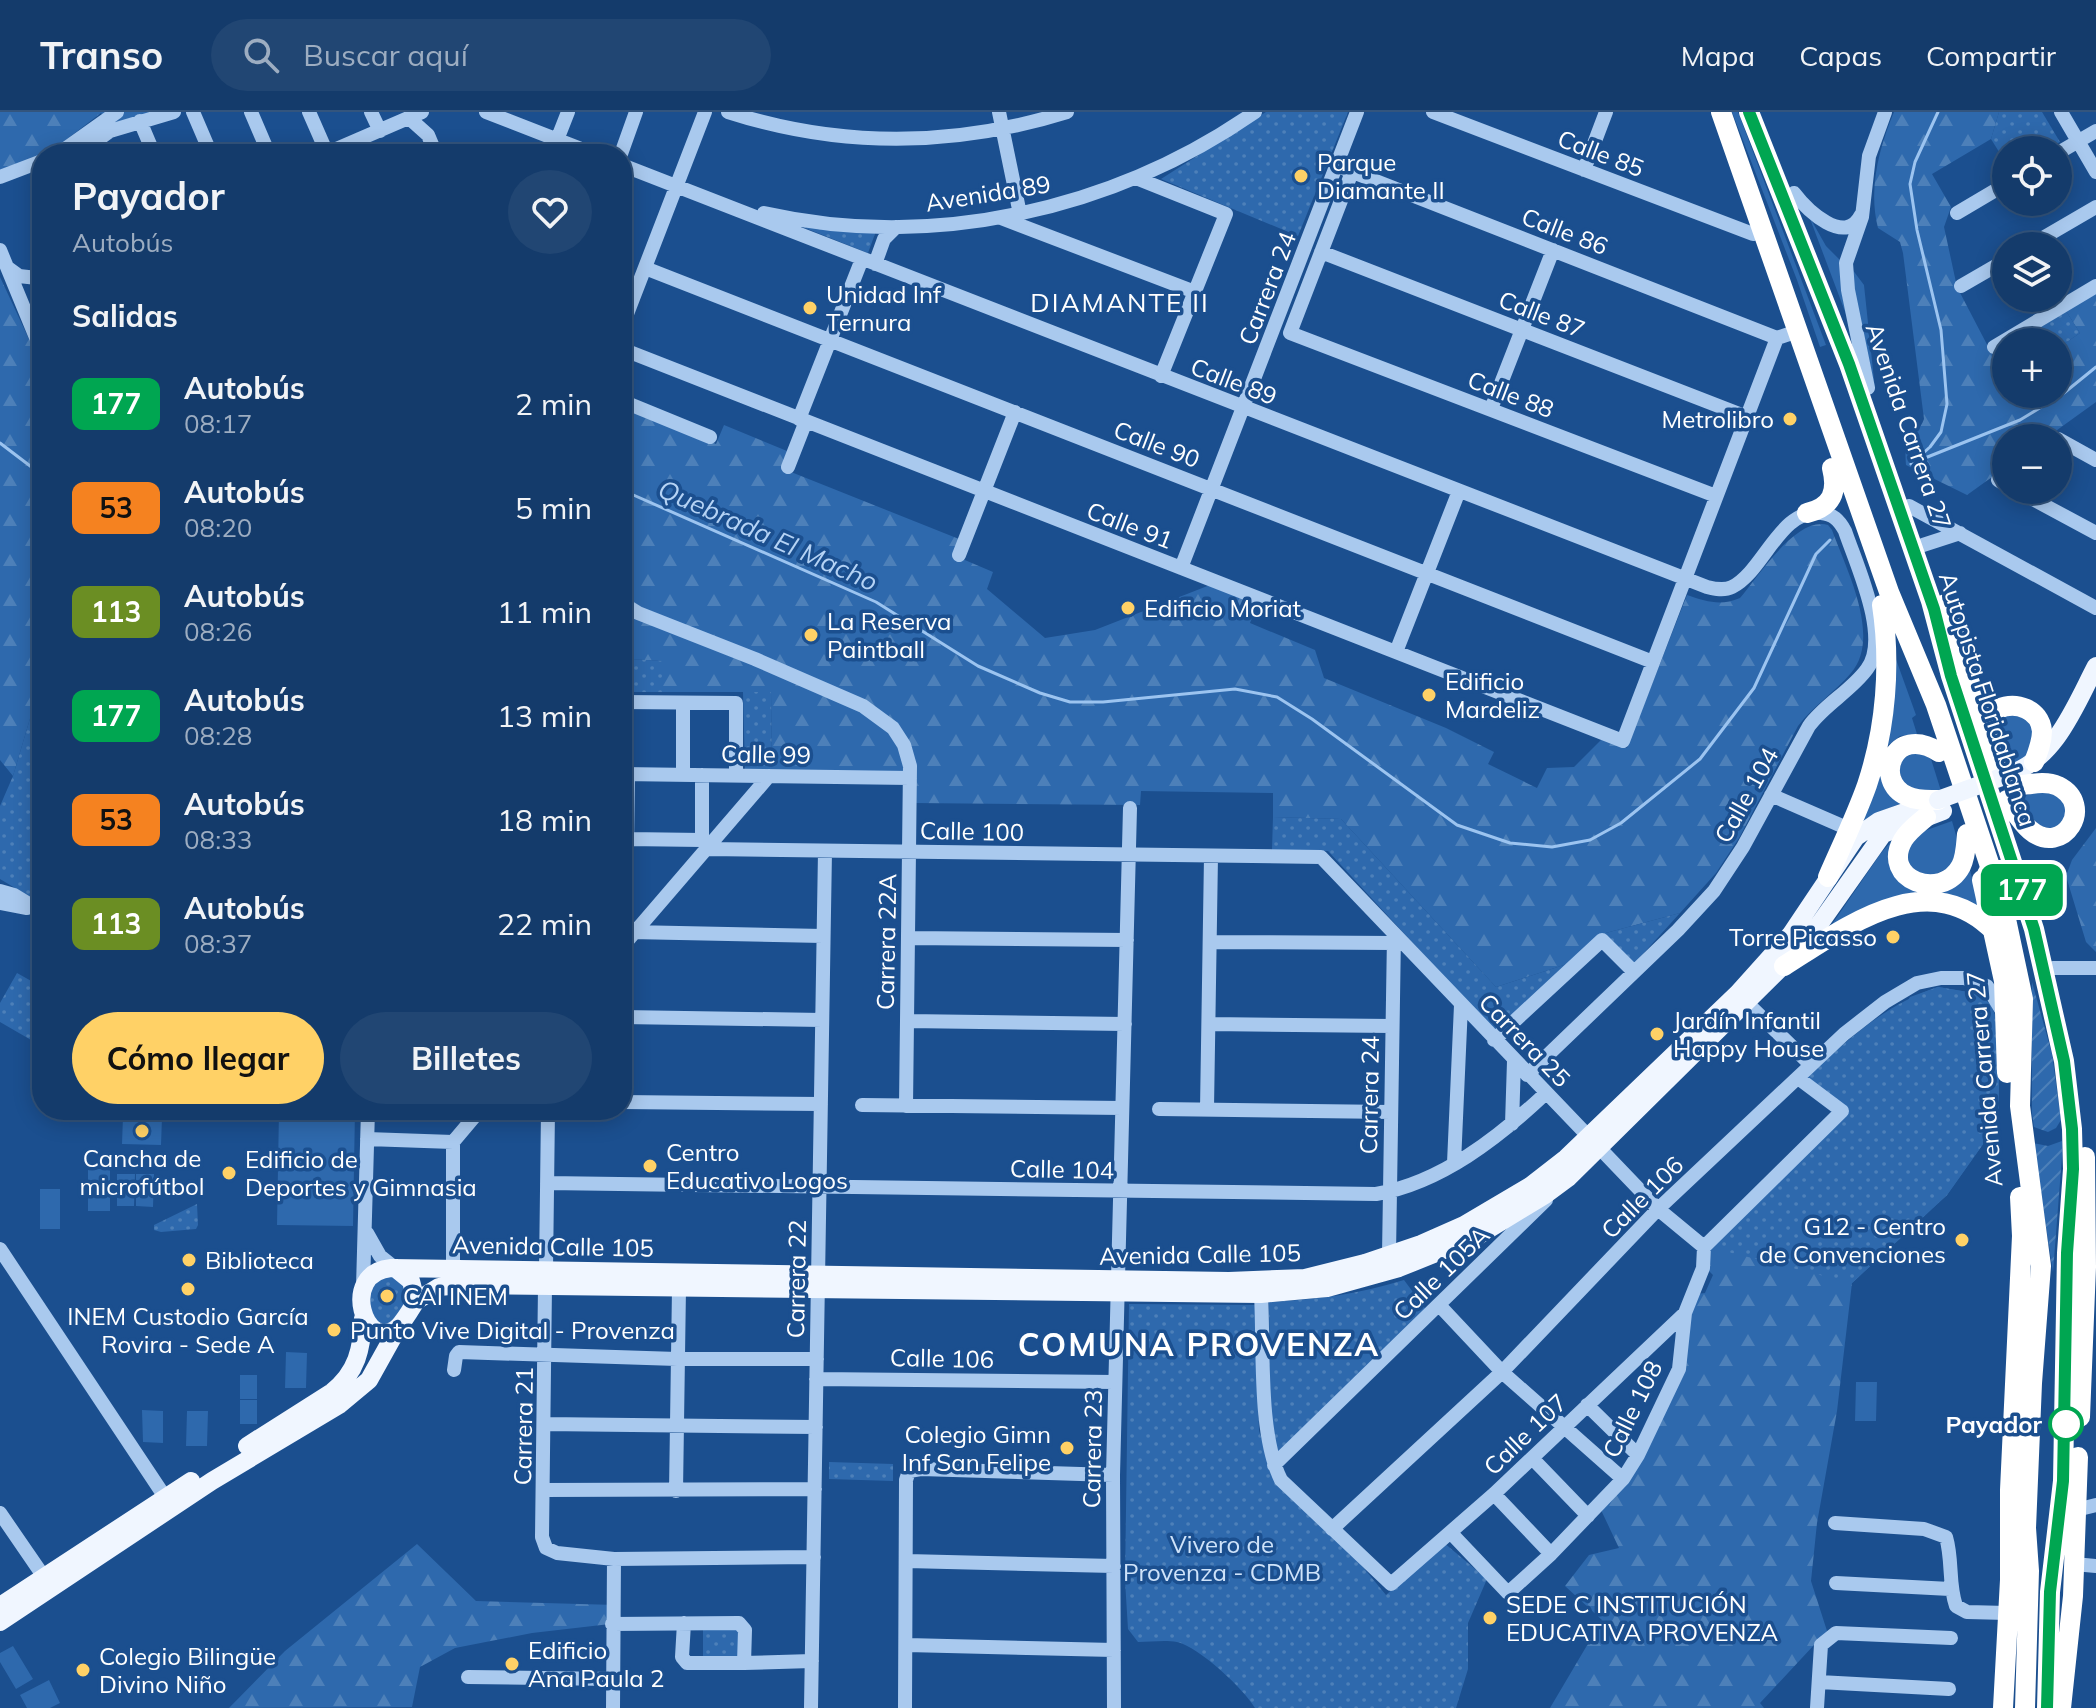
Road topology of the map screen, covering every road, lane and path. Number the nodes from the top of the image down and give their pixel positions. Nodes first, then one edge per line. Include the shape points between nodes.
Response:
1 (117, 112) edge
2 (174, 112) edge
3 (193, 112) edge
4 (251, 112) edge
5 (309, 112) edge
6 (371, 112) edge
7 (486, 112) edge
8 (568, 112) edge
9 (636, 112) edge
10 (705, 112) edge
11 (728, 112) edge
12 (999, 112) edge
13 (1067, 112) edge
14 (1255, 112) edge
15 (1357, 112) edge
16 (1433, 112) edge
17 (1606, 112) edge
18 (1706, 112) edge
19 (1721, 112) edge
20 (1749, 112) edge
21 (1763, 112) edge
22 (1885, 112) edge
23 (2061, 112) edge
24 (416, 115) edge
25 (503, 115) edge
26 (140, 121) junction
27 (1003, 129) junction
28 (380, 131) junction
29 (2096, 131) edge
30 (557, 140) junction
31 (2078, 142) junction
32 (72, 144) edge
33 (96, 144) edge
34 (150, 144) edge
35 (207, 144) edge
36 (265, 144) edge
37 (322, 144) edge
38 (349, 144) edge
39 (432, 144) edge
40 (568, 144) edge
41 (625, 144) edge
42 (2072, 145) edge
43 (32, 165) edge
44 (1337, 166) junction
45 (632, 169) edge
46 (1584, 170) junction
47 (1352, 172) junction
48 (2096, 172) edge
49 (0, 177) edge
50 (1136, 178) junction
51 (676, 186) junction
52 (1992, 192) edge
53 (1794, 193) junction
54 (708, 198) junction
55 (2096, 207) edge
56 (1863, 211) junction
57 (1957, 213) dead end
58 (1020, 214) junction
59 (1000, 218) junction
60 (896, 227) junction
61 (2053, 232) edge
62 (1753, 234) junction
63 (1553, 250) junction
64 (1321, 252) junction
65 (2, 258) edge
66 (869, 262) junction
67 (645, 268) junction
68 (1992, 268) edge
69 (32, 277) edge
70 (32, 282) edge
71 (1961, 286) dead end
72 (2096, 286) edge
73 (1195, 292) junction
74 (19, 299) junction
75 (632, 301) edge
76 (32, 326) edge
77 (2026, 328) edge
78 (1522, 329) junction
79 (1783, 336) junction
80 (830, 340) junction
81 (632, 353) edge
82 (1161, 376) junction
83 (1868, 388) junction
84 (632, 405) edge
85 (1244, 409) junction
86 (1491, 409) junction
87 (1015, 412) junction
88 (1747, 417) junction
89 (802, 420) junction
90 (710, 437) dead end
91 (2072, 446) edge
92 (2096, 460) edge
93 (788, 467) dead end
94 (1832, 468) junction
95 (1212, 489) junction
96 (984, 491) junction
97 (1459, 491) junction
98 (1716, 496) junction
99 (2042, 504) edge
100 (1909, 506) junction
101 (1807, 513) junction
102 (1960, 533) junction
103 (2096, 533) edge
104 (1923, 545) junction
105 (959, 555) dead end
106 (1181, 568) junction
107 (1427, 573) junction
108 (1684, 579) junction
109 (1882, 605) junction
110 (2096, 608) edge
111 (632, 609) edge
112 (1396, 652) junction
113 (1653, 662) junction
114 (2094, 675) edge
115 (632, 702) edge
116 (683, 703) junction
117 (2064, 724) junction
118 (1988, 740) junction
119 (1939, 752) junction
120 (2034, 762) junction
121 (632, 774) edge
122 (683, 775) junction
123 (702, 775) junction
124 (736, 776) junction
125 (769, 776) junction
126 (910, 778) junction
127 (2010, 787) junction
128 (1771, 795) junction
129 (1130, 808) dead end
130 (1936, 810) junction
131 (1849, 829) junction
132 (1967, 834) junction
133 (632, 839) edge
134 (705, 845) junction
135 (825, 851) junction
136 (909, 852) junction
137 (1129, 855) junction
138 (1987, 855) junction
139 (1211, 856) junction
140 (1321, 857) joint
141 (1828, 877) junction
142 (1982, 879) junction
143 (0, 891) edge
144 (0, 903) edge
145 (2003, 905) junction
146 (32, 906) edge
147 (32, 910) edge
148 (1994, 931) junction
149 (634, 934) joint
150 (823, 936) junction
151 (908, 938) junction
152 (1394, 939) junction
153 (1127, 940) junction
154 (1210, 942) junction
155 (1784, 966) junction
156 (2053, 968) junction
157 (2096, 968) edge
158 (1634, 972) junction
159 (1747, 1003) junction
160 (1461, 1005) junction
161 (2006, 1014) junction
162 (632, 1017) edge
163 (822, 1020) junction
164 (907, 1021) junction
165 (1125, 1024) junction
166 (1209, 1024) junction
167 (1392, 1026) junction
168 (1494, 1040) junction
169 (1514, 1061) junction
170 (1811, 1065) junction
171 (1527, 1075) junction
172 (1798, 1078) junction
173 (1545, 1094) junction
174 (632, 1102) edge
175 (821, 1104) junction
176 (862, 1105) dead end
177 (906, 1106) junction
178 (1122, 1108) junction
179 (1159, 1109) dead end
180 (1207, 1109) junction
181 (1391, 1112) junction
182 (368, 1120) edge
183 (472, 1120) edge
184 (548, 1120) edge
185 (1512, 1124) junction
186 (367, 1139) junction
187 (453, 1142) junction
188 (1593, 1142) junction
189 (1454, 1163) junction
190 (1568, 1178) junction
191 (547, 1183) junction
192 (819, 1187) junction
193 (1120, 1192) junction
194 (1390, 1192) junction
195 (2091, 1197) edge
196 (1658, 1209) junction
197 (2091, 1224) edge
198 (365, 1229) junction
199 (1704, 1247) junction
200 (1389, 1255) junction
201 (3, 1259) edge
202 (2041, 1266) junction
203 (395, 1268) junction
204 (453, 1268) junction
205 (546, 1278) junction
206 (818, 1282) junction
207 (363, 1287) junction
208 (1118, 1287) junction
209 (679, 1288) junction
210 (1261, 1294) junction
211 (416, 1301) junction
212 (1440, 1306) junction
213 (1685, 1313) junction
214 (363, 1318) junction
215 (398, 1328) junction
216 (2066, 1347) junction
217 (546, 1356) junction
218 (677, 1359) junction
219 (817, 1359) junction
220 (2017, 1369) junction
221 (454, 1370) dead end
222 (1502, 1372) junction
223 (816, 1379) junction
224 (1115, 1382) junction
225 (2081, 1386) junction
226 (1587, 1405) junction
227 (544, 1424) junction
228 (676, 1424) junction
229 (816, 1427) junction
230 (1565, 1428) junction
231 (1638, 1455) junction
232 (1532, 1458) junction
233 (1274, 1465) junction
234 (1113, 1475) junction
235 (1623, 1479) junction
236 (815, 1489) junction
237 (543, 1490) junction
238 (676, 1491) junction
239 (1494, 1494) junction
240 (165, 1497) junction
241 (2086, 1508) edge
242 (0, 1513) edge
243 (1588, 1516) junction
244 (1835, 1523) dead end
245 (1332, 1529) junction
246 (1451, 1533) junction
247 (1551, 1554) junction
248 (814, 1557) junction
249 (614, 1559) junction
250 (907, 1561) junction
251 (2074, 1564) junction
252 (1114, 1566) junction
253 (2096, 1566) edge
254 (44, 1577) junction
255 (1836, 1583) dead end
256 (1950, 1589) junction
257 (0, 1606) edge
258 (2007, 1613) junction
259 (0, 1622) edge
260 (684, 1623) junction
261 (612, 1624) junction
262 (1951, 1638) dead end
263 (907, 1645) junction
264 (1114, 1650) junction
265 (812, 1661) junction
266 (744, 1663) junction
267 (468, 1677) dead end
268 (613, 1679) junction
269 (1819, 1682) junction
270 (1949, 1689) dead end
271 (613, 1708) edge
272 (811, 1708) edge
273 (905, 1708) edge
274 (1114, 1708) edge
275 (1817, 1708) edge
276 (2003, 1708) edge
277 (2025, 1708) edge
278 (2047, 1708) edge
279 (2061, 1708) edge

1 - 32 street
2 - 26 street
3 - 35 street
4 - 36 street
5 - 37 street
6 - 28 street
7 - 25 street
8 - 30 street
9 - 41 street
10 - 51 street
11 - 27 street via 780,127 864,139 928,139
12 - 27 street
13 - 27 street
14 - 50 street, Avenida 89 via 1202,146
15 - 44 street, Carrera 24
16 - 46 street, Calle 85
17 - 46 street
18 - 62 highway, Avenida Carrera 27
19 - 138 highway, Autopista Floridablanca
20 - 216 highway, Autopista Floridablanca via 1854,379 1934,609 2034,929 2064,1061 2072,1129
21 - 53 highway, Avenida Carrera 27
22 - 56 street via 1869,156
23 - 31 street
24 - 28 street
24 - 39 street
25 - 30 street
26 - 33 street via 110,131
26 - 34 street
27 - 58 street
28 - 38 street
29 - 31 street
30 - 40 street
31 - 42 street
31 - 48 street
43 - 49 street
44 - 47 street, Calle 86
44 - 85 street, Carrera 24
45 - 51 street, Calle 89
46 - 62 street, Calle 85
47 - 63 street, Calle 86
47 - 64 street
50 - 58 street, Avenida 89
50 - 73 street via 1226,214
51 - 54 street, Calle 89
51 - 67 street
52 - 57 street
53 - 56 street via 1813,215 1836,226 1854,224
53 - 83 highway, Avenida Carrera 27
54 - 60 street, Avenida 89 via 801,219
54 - 66 street, Calle 89
55 - 61 street
56 - 83 street via 1846,263
58 - 59 street, Avenida 89
59 - 60 street, Avenida 89
59 - 73 street
60 - 66 street
62 - 79 highway, Avenida Carrera 27
63 - 78 street
63 - 79 street, Calle 86
64 - 78 street, Calle 87
64 - 86 street, Calle 88 via 1290,333
65 - 69 street via 19,276
65 - 74 street
66 - 80 street
66 - 82 street, Calle 89
67 - 75 street
67 - 80 street, Calle 90
68 - 71 street
70 - 74 street
72 - 77 street
73 - 82 street
74 - 76 street
78 - 86 street
78 - 88 street, Calle 87
79 - 88 street
79 - 94 highway, Avenida Carrera 27
80 - 87 street, Calle 90
80 - 89 street
81 - 89 street, Calle 91
82 - 85 street, Calle 89
83 - 100 highway, Avenida Carrera 27
84 - 90 street
85 - 95 street, Carrera 24
85 - 97 street, Calle 89
86 - 98 street, Calle 88
87 - 95 street, Calle 90
87 - 96 street
88 - 98 street
89 - 93 street
89 - 96 street, Calle 91
91 - 92 street
94 - 101 highway via 1831,499
94 - 109 highway, Avenida Carrera 27
95 - 106 street, Carrera 24
95 - 107 street, Calle 90
96 - 105 street
96 - 106 street, Calle 91
97 - 107 street
97 - 108 street, Calle 89
98 - 108 street
99 - 103 street
100 - 102 street
100 - 104 highway, Avenida Carrera 27
101 - 108 street, Calle 89 via 1788,525 1732,587 1715,589
101 - 128 street, Calle 104 via 1833,517 1845,531 1871,608 1875,650 1866,671 1809,726
102 - 104 street
102 - 110 street
104 - 118 highway, Avenida Carrera 27
106 - 112 street, Calle 91
107 - 112 street
107 - 113 street, Calle 90
108 - 113 street
109 - 119 highway, Avenida Carrera 27
109 - 131 highway via 1882,715 1872,769
111 - 126 street, Carrera 22A via 873,712 899,735
112 - 113 street, Calle 91 via 1623,741
114 - 117 main road
115 - 116 street
116 - 122 street
116 - 124 street via 736,703
117 - 120 main road
117 - 127 main road via 2046,765
118 - 120 highway via 1988,725 1998,709 2014,705 2030,710 2042,731
118 - 127 highway, Avenida Carrera 27
119 - 130 highway via 1921,743 1906,745 1894,755 1890,770 1894,785 1906,796
119 - 132 highway, Avenida Carrera 27
120 - 127 main road
121 - 122 street, Calle 99
122 - 123 street, Calle 99
123 - 124 street, Calle 99
123 - 134 street
124 - 125 street, Calle 99
125 - 126 street, Calle 99
125 - 134 street
126 - 136 street, Carrera 22A
127 - 130 main road, Avenida Calle 105
127 - 156 highway, Avenida Carrera 27
128 - 131 street
128 - 158 street, Calle 104 via 1722,881
129 - 137 street, Carrera 23
130 - 132 highway via 1903,840 1898,856 1904,874 1918,883 1935,884 1953,875 1963,859
130 - 141 main road, Avenida Calle 105 via 1888,817 1865,830
130 - 155 main road, Avenida Calle 105 via 1878,839 1820,926
131 - 141 highway
132 - 142 highway, Avenida Carrera 27
133 - 134 street, Calle 100
134 - 135 street, Calle 100
134 - 149 street
135 - 136 street, Calle 100
135 - 150 street, Carrera 22
136 - 137 street, Calle 100
136 - 151 street, Carrera 22A
137 - 139 street, Calle 100
137 - 153 street, Carrera 23
138 - 142 highway
138 - 145 highway, Autopista Floridablanca
139 - 140 street, Calle 100
139 - 154 street
140 - 152 street, Carrera 25
141 - 188 main road, Avenida Calle 105 via 1764,965
142 - 145 highway
142 - 148 highway, Avenida Carrera 27
143 - 146 street
144 - 147 street
145 - 202 highway, Autopista Floridablanca via 2023,999 2020,1106
148 - 155 highway via 1958,906 1917,902 1866,917
148 - 161 highway, Avenida Carrera 27
149 - 150 street
150 - 163 street, Carrera 22
151 - 153 street
151 - 164 street, Carrera 22A
152 - 154 street
152 - 160 street, Carrera 25
152 - 167 street, Carrera 24
153 - 165 street, Carrera 23
154 - 166 street
155 - 159 main road, Avenida Calle 105
156 - 157 street
156 - 195 highway, Avenida Carrera 27 via 2077,1068
158 - 168 street via 1602,940
158 - 171 street, Calle 104
159 - 170 street
159 - 188 main road, Avenida Calle 105
160 - 168 street, Carrera 25
160 - 189 street
161 - 170 street, Calle 106 via 1978,981 1929,979 1885,1002
161 - 220 highway, Avenida Carrera 27 via 2022,1236
162 - 163 street
163 - 175 street, Carrera 22
164 - 165 street
164 - 177 street, Carrera 22A
165 - 178 street, Carrera 23
166 - 167 street
166 - 180 street
167 - 181 street, Carrera 24
168 - 169 street, Carrera 25
169 - 171 street, Carrera 25
169 - 185 street
170 - 172 street, Calle 106
171 - 173 street, Carrera 25
172 - 196 street, Calle 106
172 - 199 street via 1842,1111
173 - 185 street, Calle 104
173 - 188 street, Carrera 25
174 - 175 street
175 - 192 street, Carrera 22
176 - 177 street
177 - 178 street
178 - 193 street, Carrera 23
179 - 180 street
180 - 181 street
181 - 194 street, Carrera 24
182 - 186 street
183 - 187 street
184 - 191 street, Carrera 21
185 - 189 street, Calle 104
186 - 187 street
186 - 198 street
187 - 204 street
188 - 190 main road, Avenida Calle 105
188 - 196 street, Carrera 25
188 - 200 main road, Avenida Calle 105 via 1500,1206
189 - 194 street, Calle 104
190 - 210 main road, Avenida Calle 105 via 1499,1224 1431,1256 1339,1286
190 - 212 street, Calle 105A
191 - 192 street, Calle 104
191 - 205 street, Carrera 21
192 - 193 street, Calle 104
192 - 206 street, Carrera 22
193 - 194 street, Calle 104
193 - 208 street, Carrera 23
194 - 200 street, Carrera 24
195 - 197 highway, Avenida Carrera 27
196 - 199 street, Carrera 25
196 - 222 street, Calle 106
197 - 225 highway, Avenida Carrera 27
198 - 203 street via 375,1250
198 - 207 street
199 - 213 street, Calle 108 via 1703,1268
200 - 208 main road, Avenida Calle 105 via 1293,1279
201 - 240 street
202 - 220 highway
202 - 277 highway, Autopista Floridablanca via 2026,1528
203 - 204 main road, Avenida Calle 105
203 - 207 main road via 371,1274
203 - 211 main road via 411,1281
204 - 205 main road, Avenida Calle 105
205 - 206 main road, Avenida Calle 105
205 - 209 main road, Avenida Calle 105
205 - 211 main road, Avenida Calle 105 via 449,1285
205 - 217 street, Carrera 21
206 - 208 main road, Avenida Calle 105
206 - 209 main road, Avenida Calle 105
206 - 219 street, Carrera 22
207 - 214 main road
208 - 210 main road, Avenida Calle 105
208 - 224 street, Carrera 23
209 - 218 street
210 - 233 street via 1267,1433
211 - 215 main road
212 - 222 street
212 - 233 street, Calle 105A
213 - 226 street, Calle 107
213 - 231 street, Calle 108 via 1679,1369
214 - 215 main road via 378,1332
214 - 240 main road via 362,1348 338,1387
215 - 259 main road via 369,1380 339,1405 212,1481
216 - 225 highway
216 - 278 highway, Autopista Floridablanca via 2063,1481 2050,1592
217 - 218 street
217 - 221 street via 459,1352
217 - 227 street, Carrera 21
218 - 219 street
218 - 228 street
219 - 223 street, Carrera 22
220 - 258 highway, Avenida Carrera 27
222 - 230 street
222 - 245 street, Calle 106
223 - 224 street, Calle 106
223 - 229 street, Carrera 22
224 - 234 street, Carrera 23
225 - 241 highway, Avenida Carrera 27
226 - 230 street, Calle 107
226 - 231 street
227 - 228 street
227 - 237 street, Carrera 21
228 - 229 street
228 - 238 street
229 - 236 street, Carrera 22
230 - 232 street, Calle 107
230 - 235 street
231 - 235 street, Calle 108
232 - 239 street, Calle 107
232 - 243 street
233 - 245 street via 1281,1480
234 - 250 street via 913,1469 908,1474
234 - 252 street, Carrera 23
235 - 243 street, Calle 108
236 - 238 street
236 - 248 street, Carrera 22
237 - 238 street
237 - 249 street, Carrera 21 via 546,1548
239 - 246 street, Calle 107
239 - 247 street
240 - 254 main road
241 - 251 highway, Avenida Carrera 27
242 - 254 street
243 - 247 street, Calle 108
244 - 256 street via 1924,1529 1946,1537 1952,1555
245 - 246 street, Calle 107 via 1391,1584
246 - 247 street, Calle 108 via 1508,1593
248 - 249 street
248 - 265 street, Carrera 22
249 - 261 street
250 - 252 street
250 - 263 street
251 - 253 street
251 - 279 highway, Avenida Carrera 27
252 - 264 street, Carrera 23
254 - 257 main road
255 - 256 street
256 - 258 street via 1959,1610
258 - 276 highway, Avenida Carrera 27
260 - 261 street
260 - 266 street via 739,1623 745,1630
260 - 266 street via 682,1657 687,1663
261 - 268 street
262 - 269 street via 1836,1633 1821,1645
263 - 264 street
263 - 273 street
264 - 274 street, Carrera 23
265 - 266 street
265 - 272 street, Carrera 22
267 - 268 street
268 - 271 street
269 - 270 street
269 - 275 street

